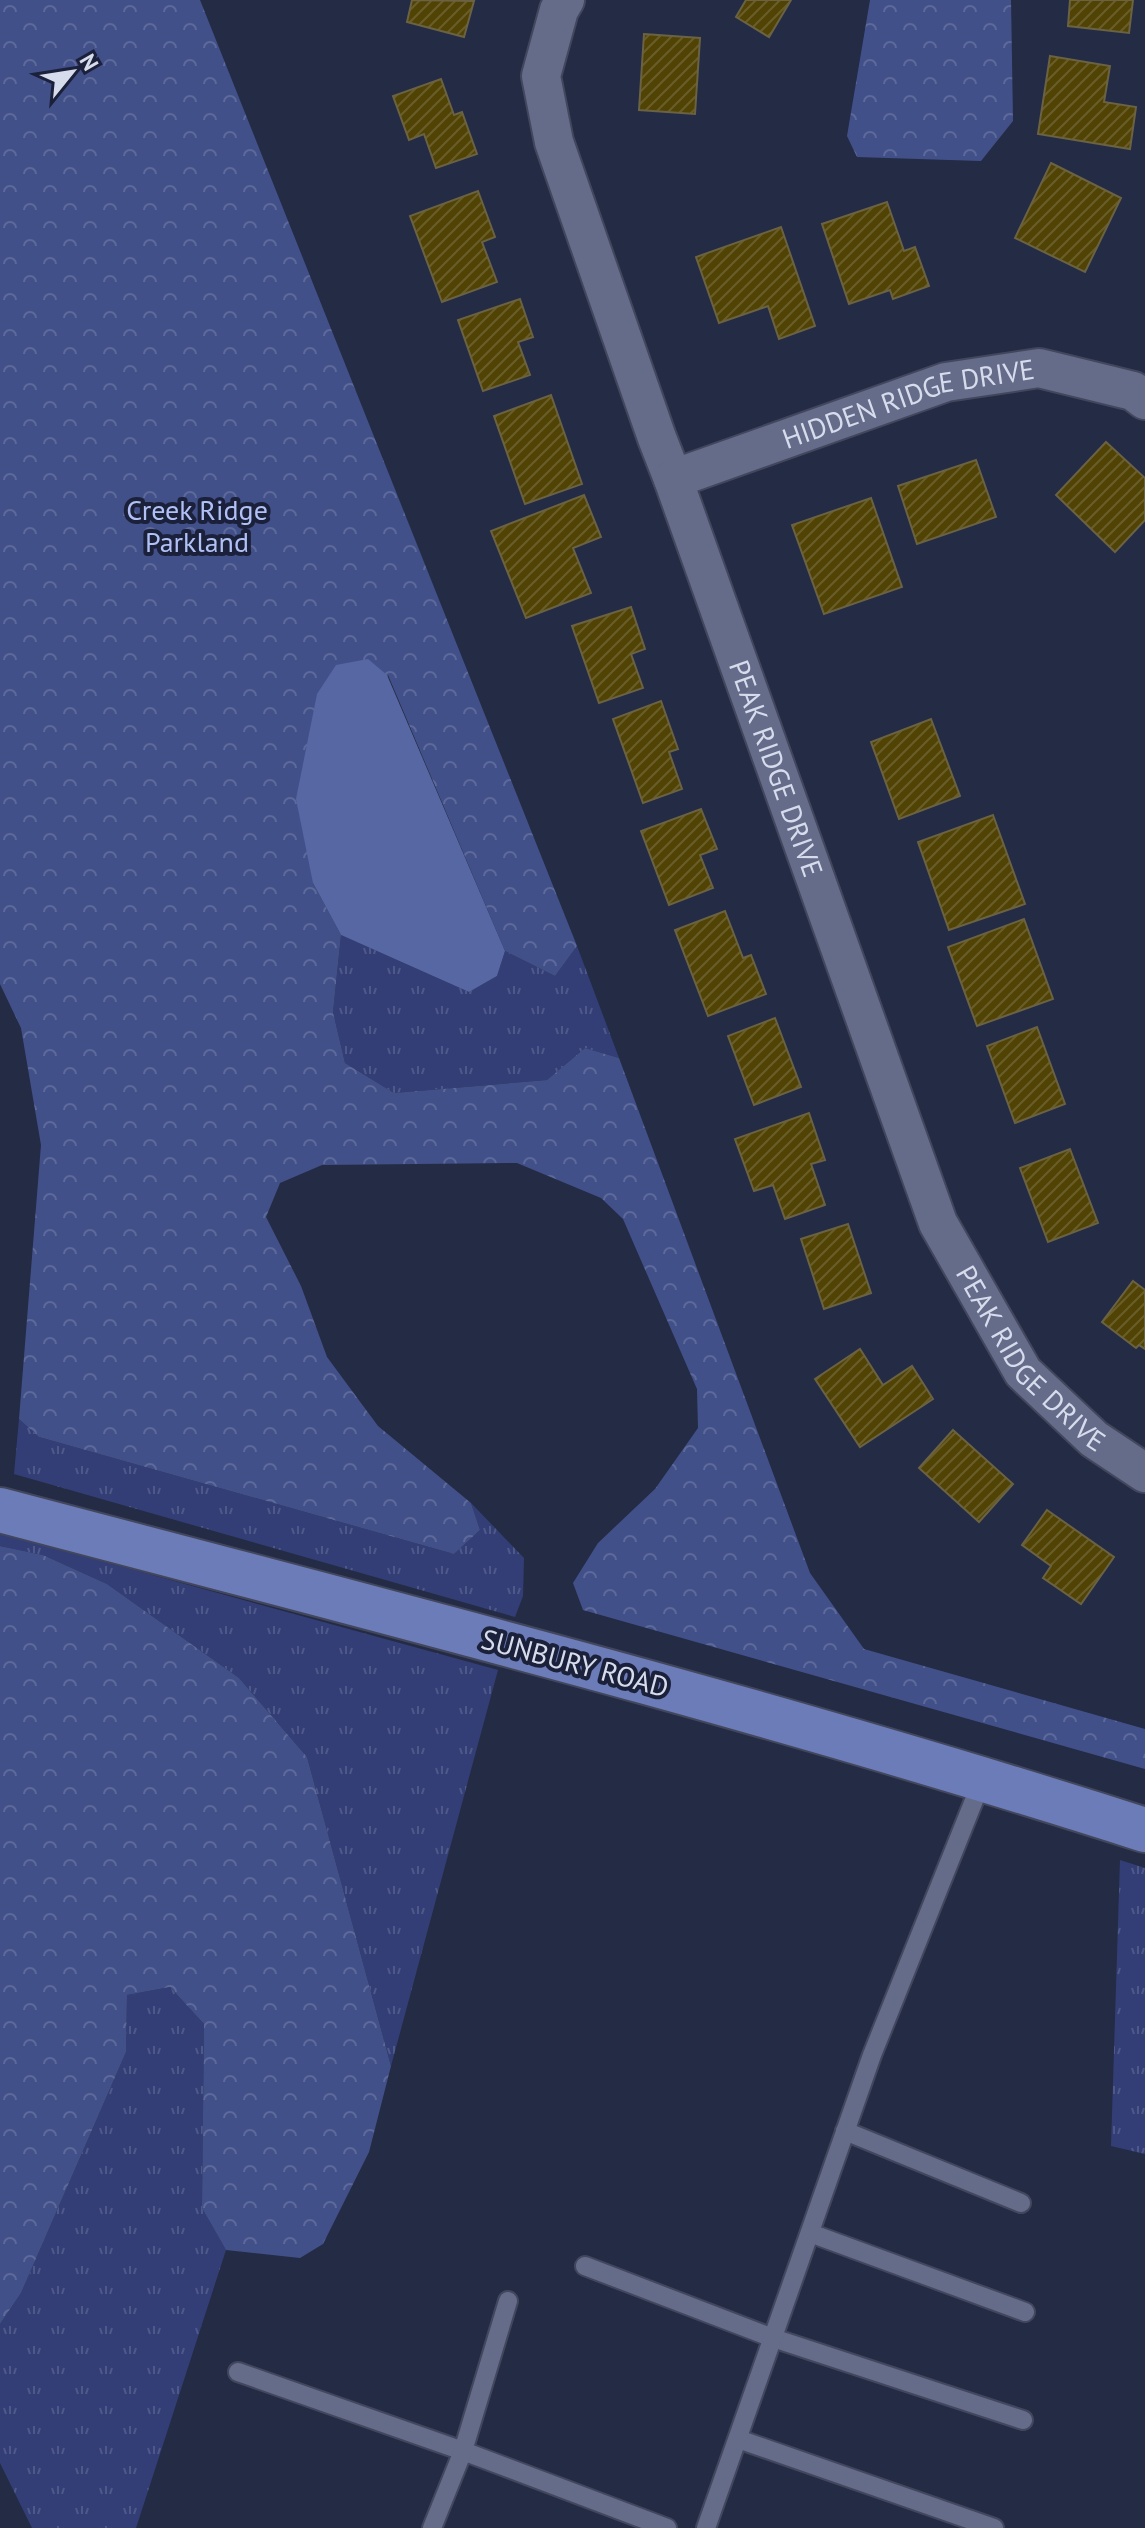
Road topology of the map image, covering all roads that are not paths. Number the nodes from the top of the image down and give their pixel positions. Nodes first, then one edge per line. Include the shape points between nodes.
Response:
1 (565, 0) edge
2 (1141, 385) edge
3 (673, 479) junction
4 (1145, 1473) edge
5 (0, 1510) edge
6 (983, 1778) junction
7 (1145, 1830) edge
8 (845, 2131) junction
9 (1021, 2203) dead end
10 (810, 2233) junction
11 (585, 2266) dead end
12 (508, 2301) dead end
13 (1025, 2312) dead end
14 (773, 2338) junction
15 (238, 2372) dead end
16 (1023, 2420) dead end
17 (738, 2439) junction
18 (463, 2451) junction
19 (432, 2528) edge
20 (667, 2528) edge
21 (706, 2528) edge
22 (994, 2528) edge

1 - 3 street, PEAK RIDGE DRIVE via 541,76 554,142
2 - 3 street, HIDDEN RIDGE DRIVE via 1039,368 946,382
3 - 4 street, PEAK RIDGE DRIVE via 938,1223 1023,1372 1094,1439
5 - 6 main road, SUNBURY ROAD via 545,1653
6 - 7 main road, SUNBURY ROAD
6 - 8 lane
8 - 9 lane
8 - 10 lane
10 - 13 lane
10 - 14 lane
11 - 14 lane
12 - 18 lane
14 - 16 lane
14 - 17 lane
15 - 18 lane
17 - 21 lane
17 - 22 lane
18 - 19 lane
18 - 20 lane

